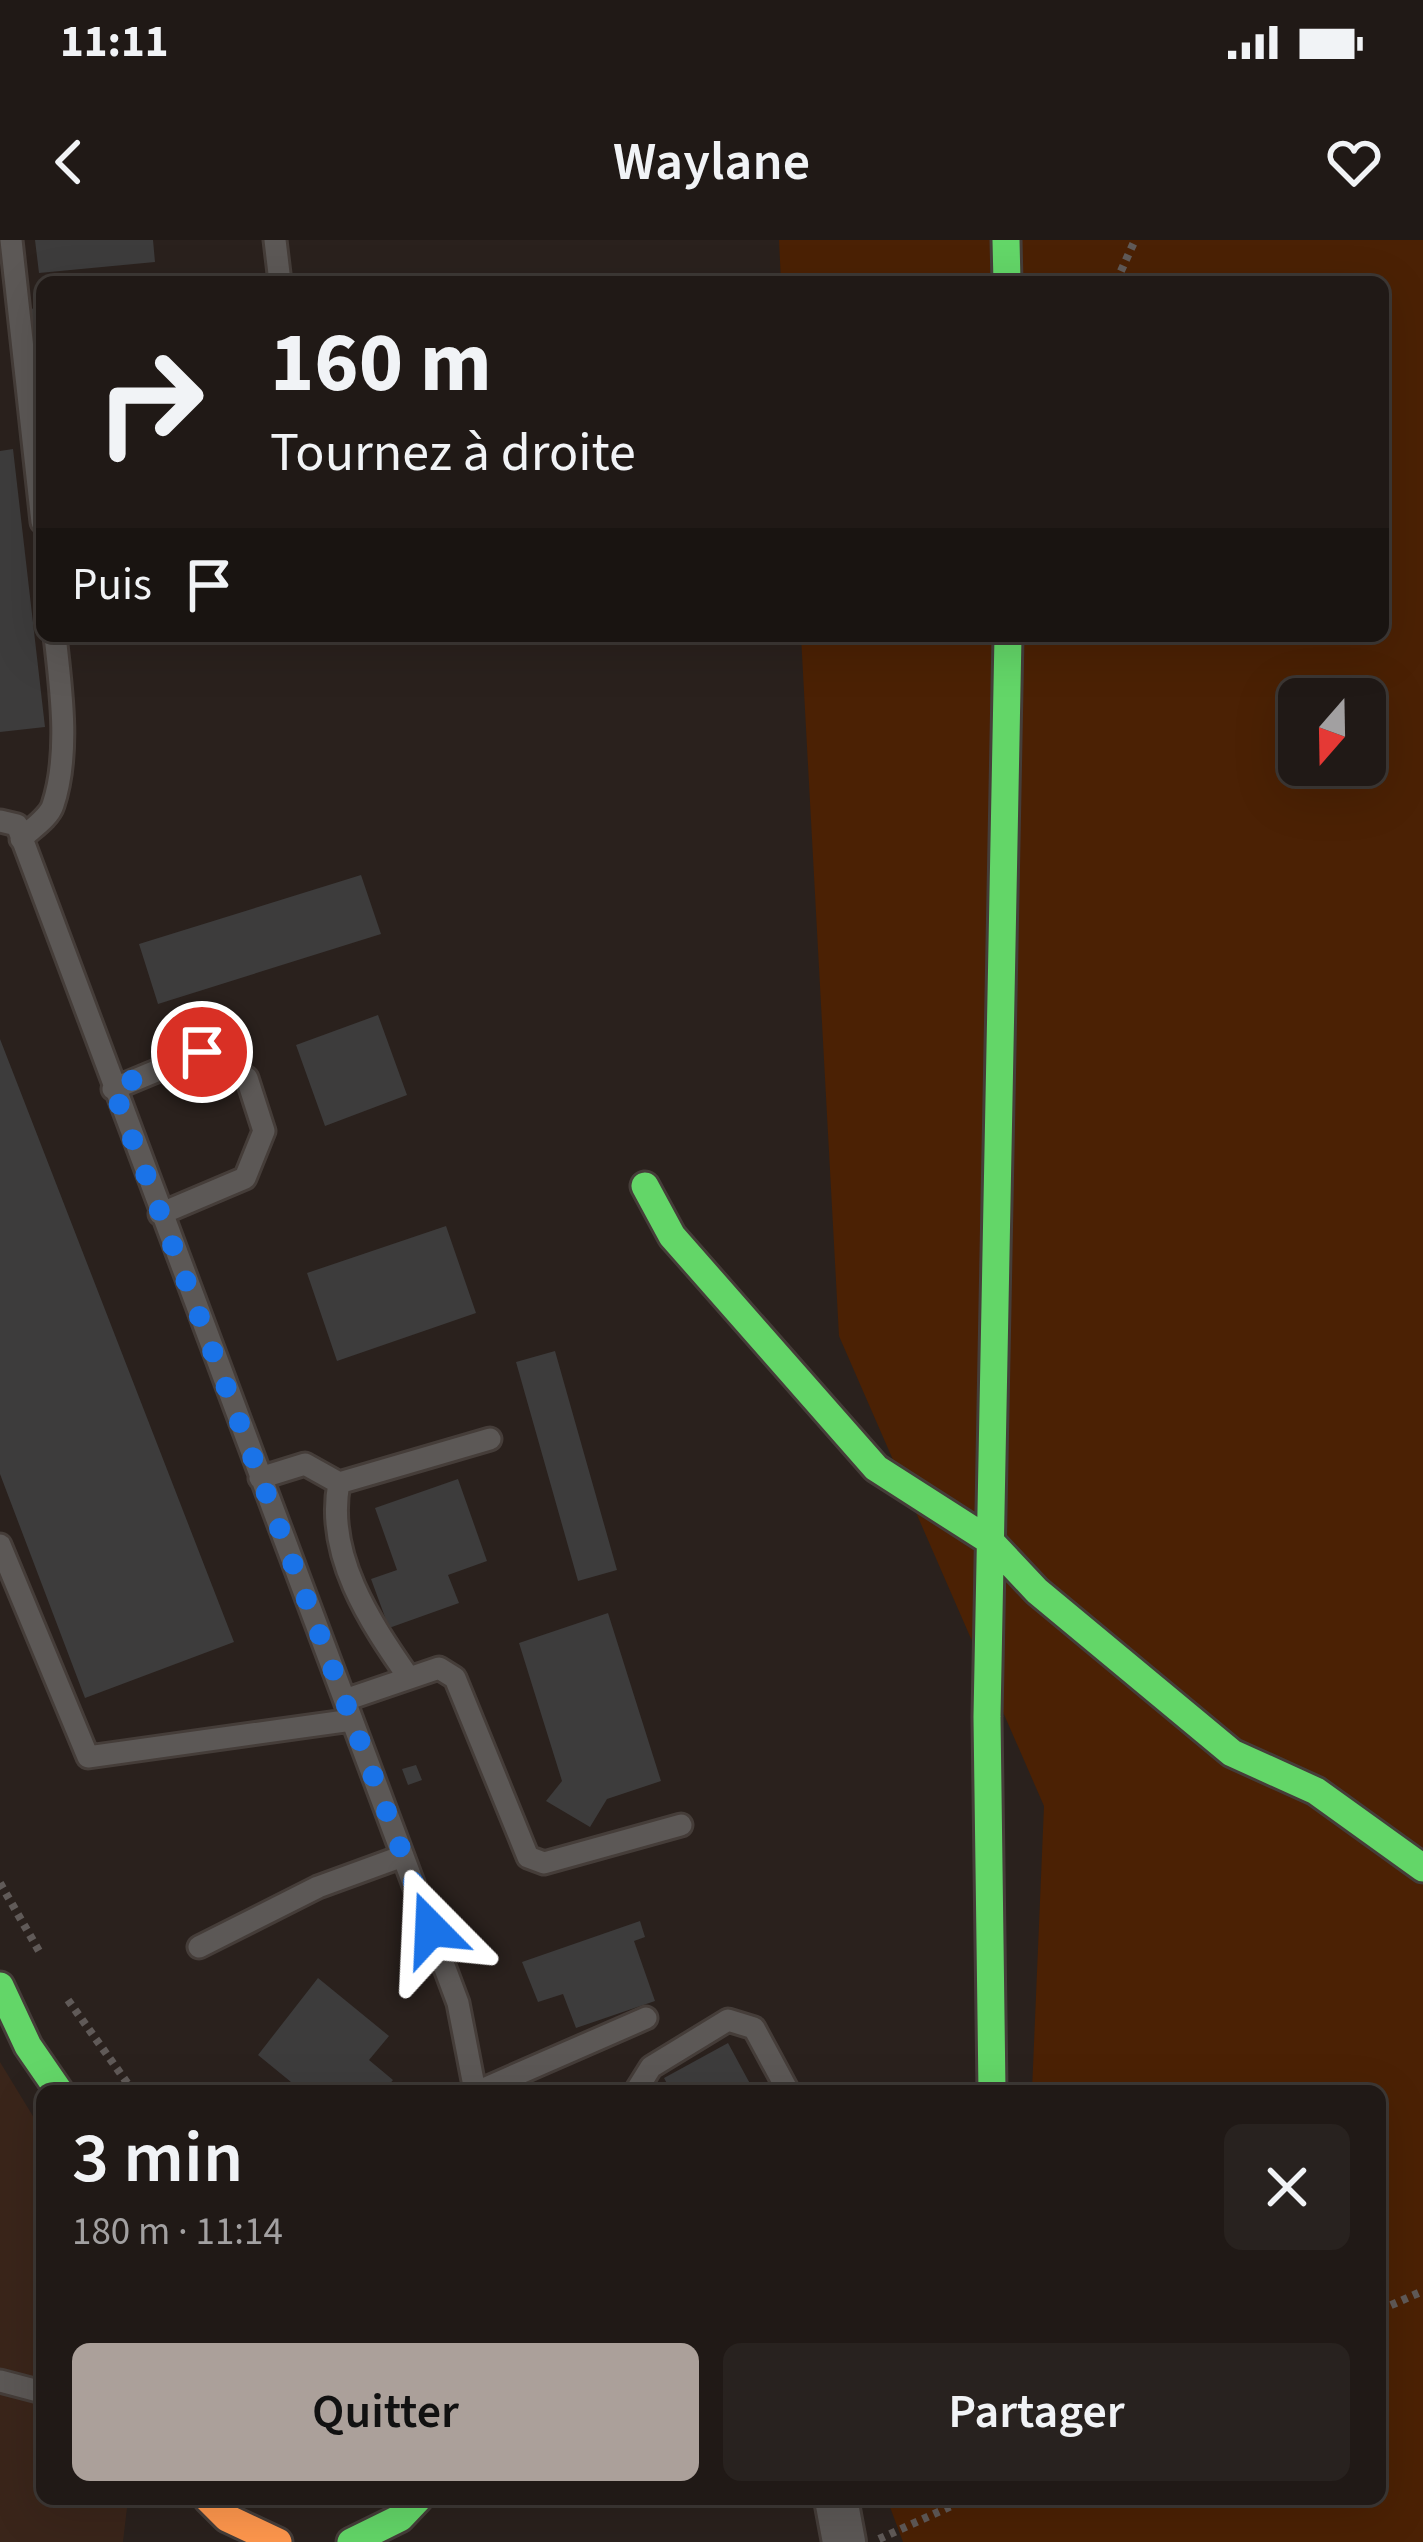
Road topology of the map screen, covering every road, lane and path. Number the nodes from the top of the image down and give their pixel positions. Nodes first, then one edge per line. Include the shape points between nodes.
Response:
1 (11, 240) edge
2 (275, 240) edge
3 (1006, 240) edge
4 (1136, 240) edge
5 (279, 276) edge
6 (1007, 276) edge
7 (1119, 276) edge
8 (36, 467) edge
9 (56, 642) edge
10 (1008, 642) edge
11 (0, 821) edge
12 (21, 839) junction
13 (113, 1088) junction
14 (645, 1186) dead end
15 (160, 1214) junction
16 (490, 1439) dead end
17 (260, 1478) junction
18 (339, 1483) junction
19 (990, 1541) junction
20 (0, 1545) edge
21 (409, 1678) junction
22 (348, 1710) junction
23 (680, 1825) dead end
24 (403, 1856) junction
25 (1423, 1868) edge
26 (0, 1883) edge
27 (199, 1947) dead end
28 (47, 1965) dead end
29 (59, 1985) dead end
30 (0, 1986) edge
31 (646, 2018) dead end
32 (55, 2085) edge
33 (129, 2085) edge
34 (476, 2085) edge
35 (491, 2085) edge
36 (640, 2085) edge
37 (785, 2085) edge
38 (992, 2085) edge
39 (1423, 2290) edge
40 (1386, 2307) edge
41 (0, 2381) edge
42 (36, 2390) edge
43 (837, 2505) edge
44 (954, 2505) edge
45 (198, 2506) edge
46 (409, 2508) edge
47 (268, 2541) edge
48 (351, 2542) edge
49 (416, 2542) edge
50 (844, 2542) edge
51 (872, 2542) edge

1 - 8 lane
2 - 5 lane
3 - 6 main road
4 - 7 path
9 - 12 lane via 62,701 55,793 52,810
10 - 19 main road
11 - 12 lane via 17,824
12 - 13 lane
13 - 15 lane
13 - 15 lane via 202,1052 247,1078 264,1131 244,1178
14 - 19 main road via 683,1249 876,1468
15 - 17 lane
16 - 18 lane
17 - 18 lane via 305,1464
17 - 22 lane
18 - 21 lane via 334,1509 358,1604
19 - 25 main road via 1037,1592 1232,1753 1316,1790
19 - 38 main road
20 - 22 lane via 88,1756
21 - 22 lane
21 - 23 lane via 439,1668 455,1678 528,1857 544,1863
22 - 24 lane
24 - 27 lane via 318,1887
24 - 34 lane via 458,2002
26 - 28 path
29 - 33 path
30 - 32 main road
31 - 35 lane
36 - 37 lane via 651,2067 728,2020 754,2028
39 - 40 path
41 - 42 lane
43 - 50 street
44 - 51 path
45 - 47 main road
46 - 48 main road
46 - 49 lane

